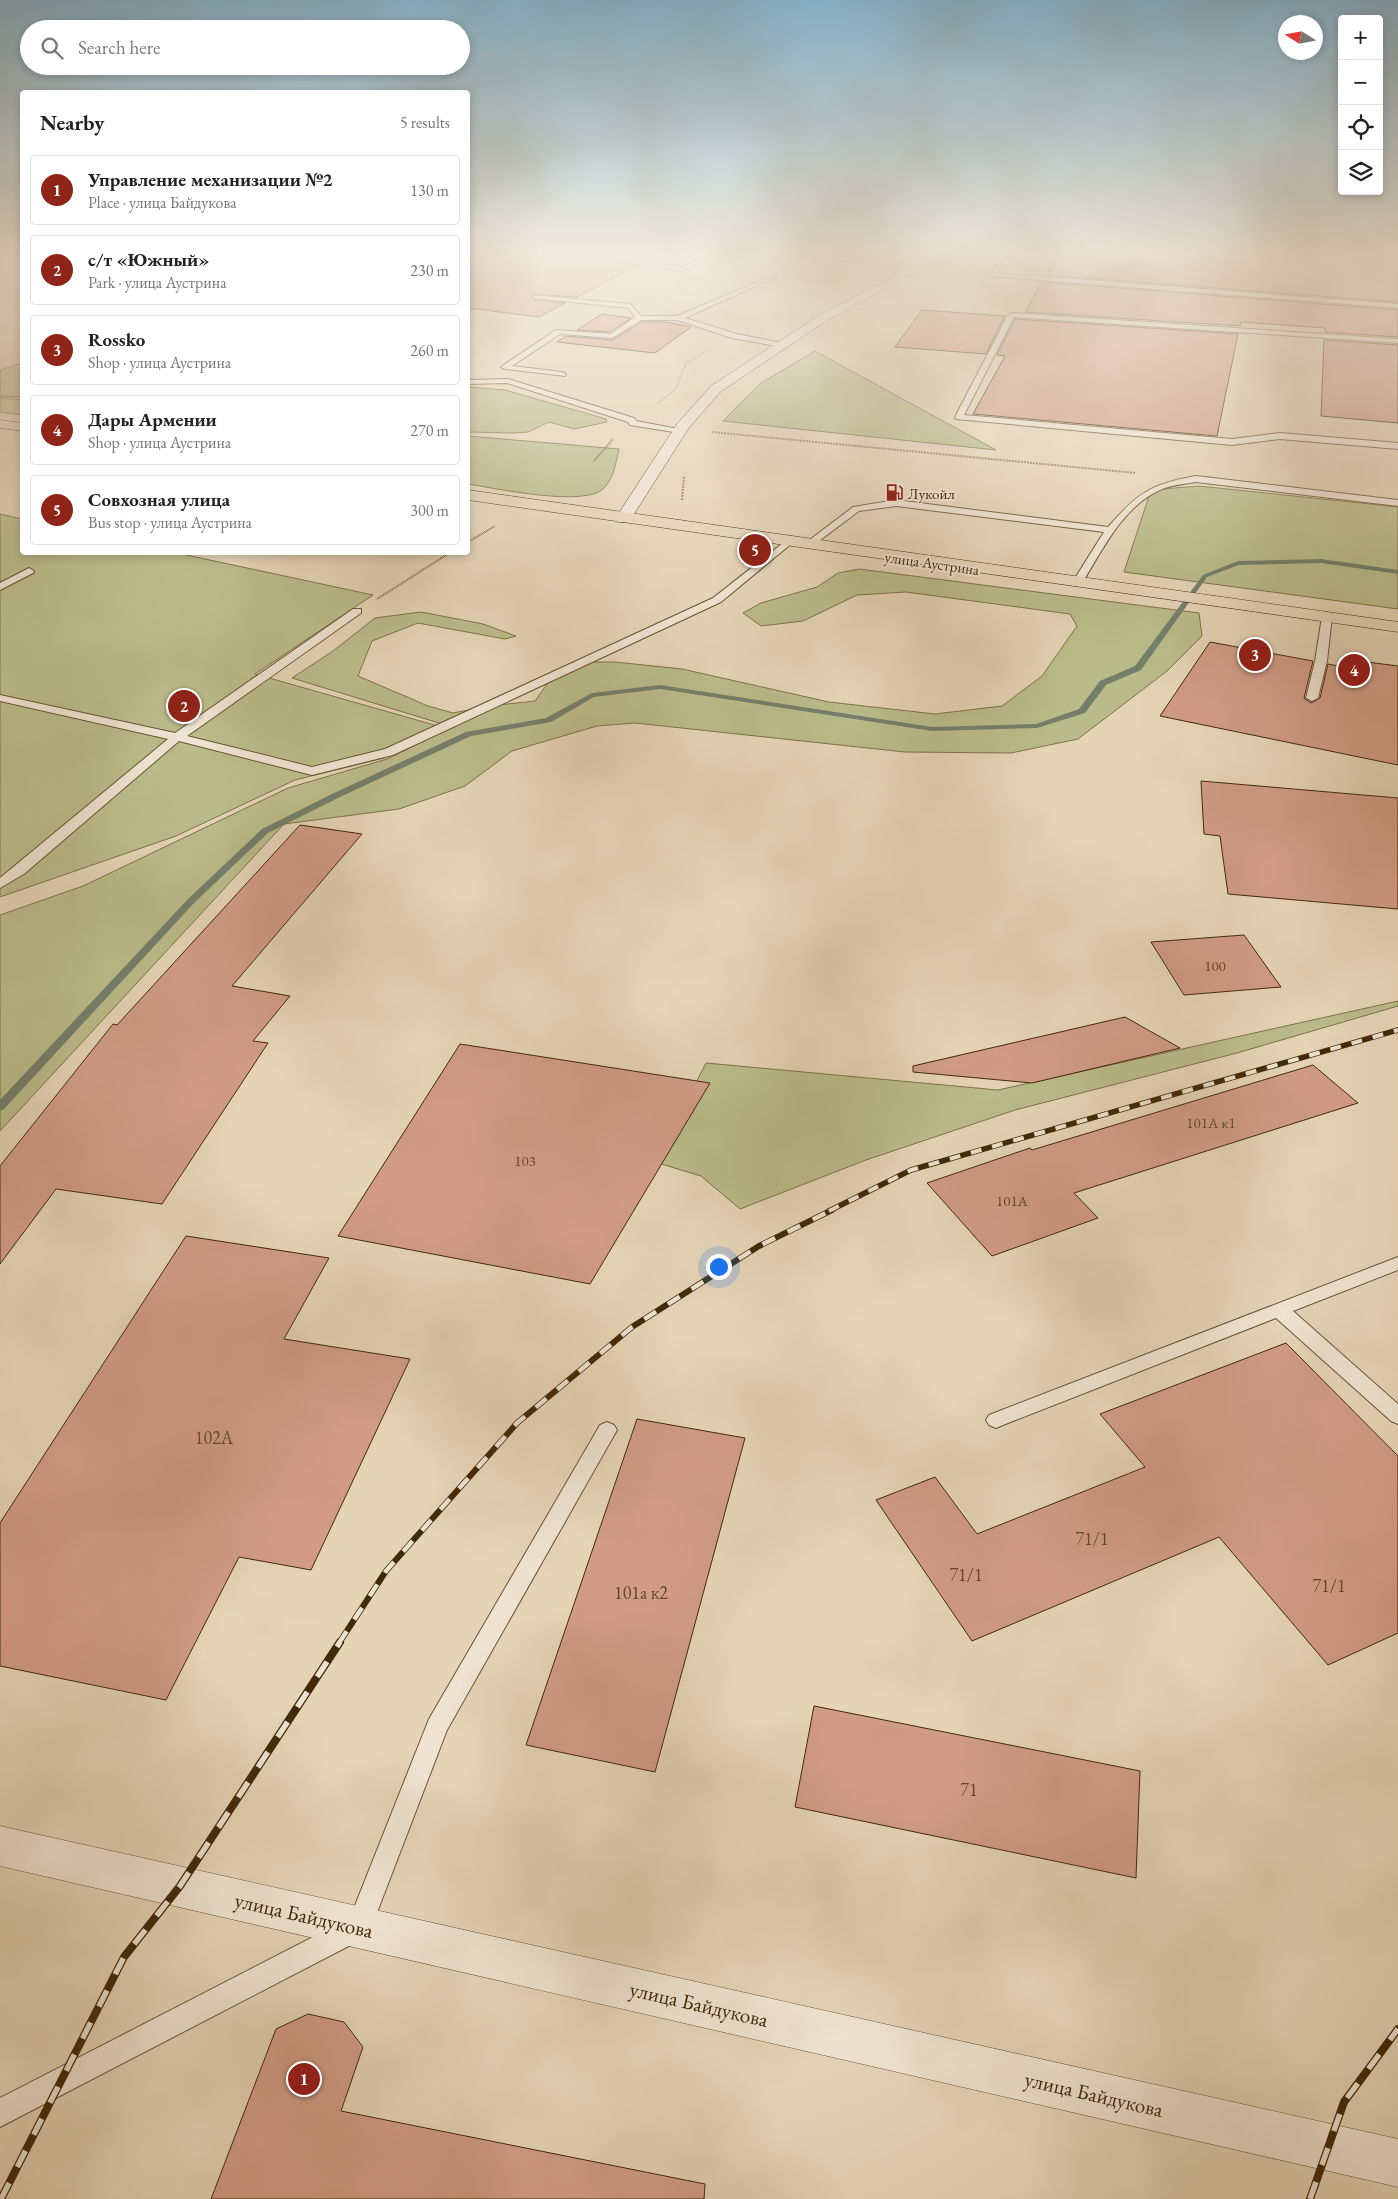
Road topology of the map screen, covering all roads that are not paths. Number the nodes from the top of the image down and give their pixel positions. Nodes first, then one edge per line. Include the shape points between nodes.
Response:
1 (519, 358) edge
2 (762, 358) edge
3 (990, 358) edge
4 (562, 374) dead end
5 (470, 382) edge
6 (0, 424) edge
7 (20, 427) edge
8 (680, 430) junction
9 (1398, 446) edge
10 (470, 495) edge
11 (1398, 503) edge
12 (622, 519) junction
13 (1110, 530) junction
14 (788, 542) junction
15 (808, 545) junction
16 (29, 572) dead end
17 (1077, 584) junction
18 (0, 587) edge
19 (357, 612) road end
20 (1327, 617) junction
21 (1398, 627) edge
22 (0, 698) edge
23 (1312, 698) dead end
24 (177, 737) junction
25 (0, 884) edge
26 (1398, 1263) edge
27 (1279, 1310) junction
28 (1398, 1416) edge
29 (996, 1420) dead end
30 (607, 1430) dead end
31 (0, 1846) edge
32 (359, 1927) junction
33 (0, 2113) edge
34 (1398, 2163) edge

1 - 4 lane via 505,367
2 - 8 main road via 706,398
3 - 9 lane via 959,417 1232,442 1280,436
5 - 8 lane via 508,382 633,423
6 - 7 main road
8 - 12 main road
10 - 12 main road, улица Аустрина
11 - 13 lane via 1196,479 1166,483 1151,490 1140,497
12 - 14 main road, улица Аустрина
13 - 15 lane via 896,503 856,509
13 - 17 lane
14 - 15 main road, улица Аустрина
14 - 24 lane via 717,600 388,752 312,771
15 - 17 main road, улица Аустрина
16 - 18 lane
17 - 20 main road, улица Аустрина
19 - 24 lane
20 - 21 main road, улица Аустрина
20 - 23 lane
22 - 24 lane
24 - 25 lane via 19,872
26 - 27 lane
27 - 28 lane
27 - 29 lane
30 - 32 lane via 437,1726
31 - 32 main road, улица Байдукова
32 - 33 lane
32 - 34 main road, улица Байдукова

